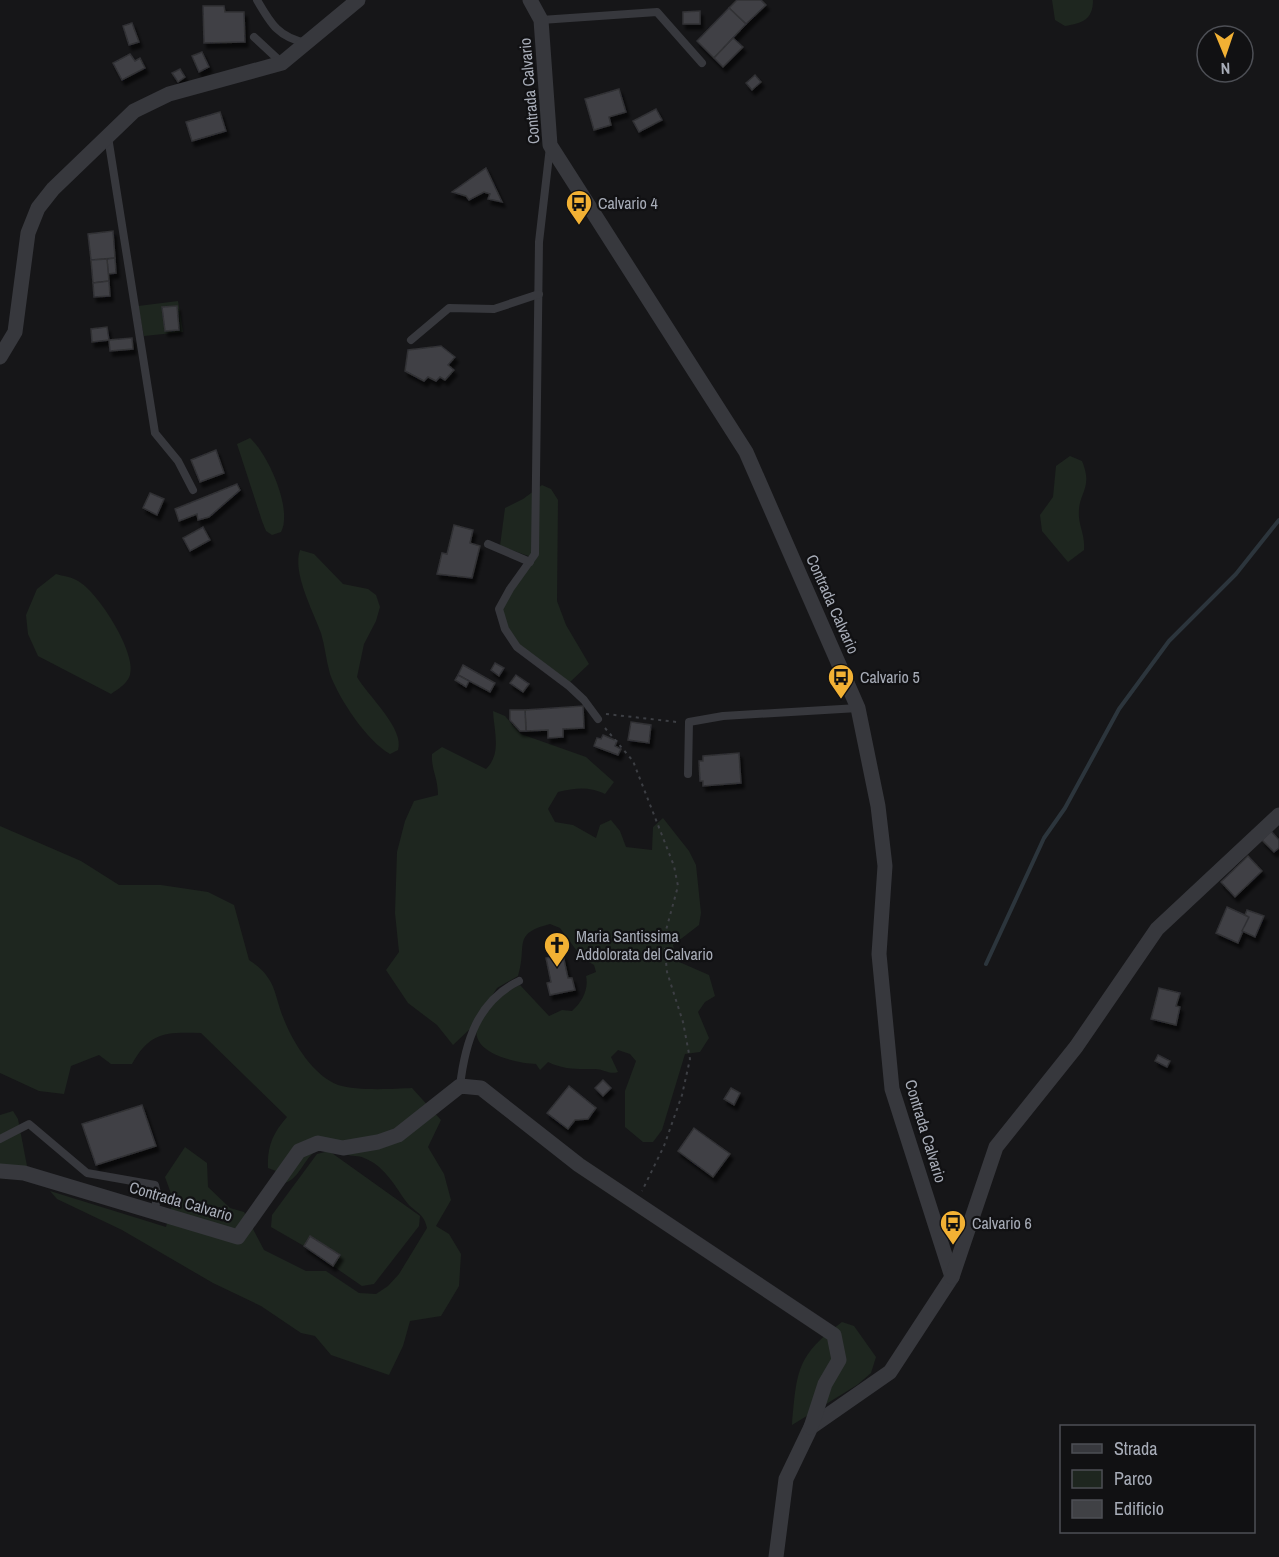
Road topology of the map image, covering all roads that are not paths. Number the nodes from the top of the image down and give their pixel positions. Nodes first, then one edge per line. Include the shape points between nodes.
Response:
1 (257, 0) edge
2 (358, 0) edge
3 (530, 0) edge
4 (541, 20) junction
5 (254, 37) dead end
6 (308, 43) junction
7 (282, 63) junction
8 (702, 63) dead end
9 (108, 135) junction
10 (550, 145) junction
11 (539, 294) junction
12 (411, 340) dead end
13 (0, 357) edge
14 (193, 490) dead end
15 (488, 544) dead end
16 (530, 562) junction
17 (858, 708) junction
18 (598, 719) road end
19 (688, 774) dead end
20 (1279, 815) edge
21 (519, 981) dead end
22 (460, 1086) junction
23 (0, 1139) edge
24 (0, 1172) edge
25 (155, 1212) junction
26 (952, 1277) junction
27 (811, 1427) junction
28 (776, 1557) edge

1 - 6 lane via 270,23 289,39
2 - 6 street
3 - 4 street, Contrada Calvario
4 - 8 lane via 657,12
4 - 10 street, Contrada Calvario
5 - 7 lane
6 - 7 street
7 - 9 street via 169,94 134,111
9 - 13 street via 38,208 28,232 15,332
9 - 14 lane via 155,433 178,461
10 - 11 lane via 538,242
10 - 17 street, Contrada Calvario via 746,452
11 - 12 lane via 494,309 449,308
11 - 16 lane via 535,554
15 - 16 lane
16 - 18 lane via 499,609 504,629 517,647 584,700
17 - 19 lane via 723,716 689,722
17 - 26 street, Contrada Calvario via 878,806 885,866 879,954 892,1089
20 - 26 street via 1157,929 1076,1047 996,1146
21 - 22 lane via 501,989 476,1021 463,1059
22 - 25 street, Contrada Calvario via 398,1134 343,1148 318,1143 299,1151 238,1237
22 - 27 street via 481,1088 579,1165 834,1335 839,1360 825,1384
23 - 25 lane via 29,1124 87,1173 155,1185
24 - 25 street, Contrada Calvario via 24,1173
26 - 27 street via 890,1372
27 - 28 street via 786,1479

